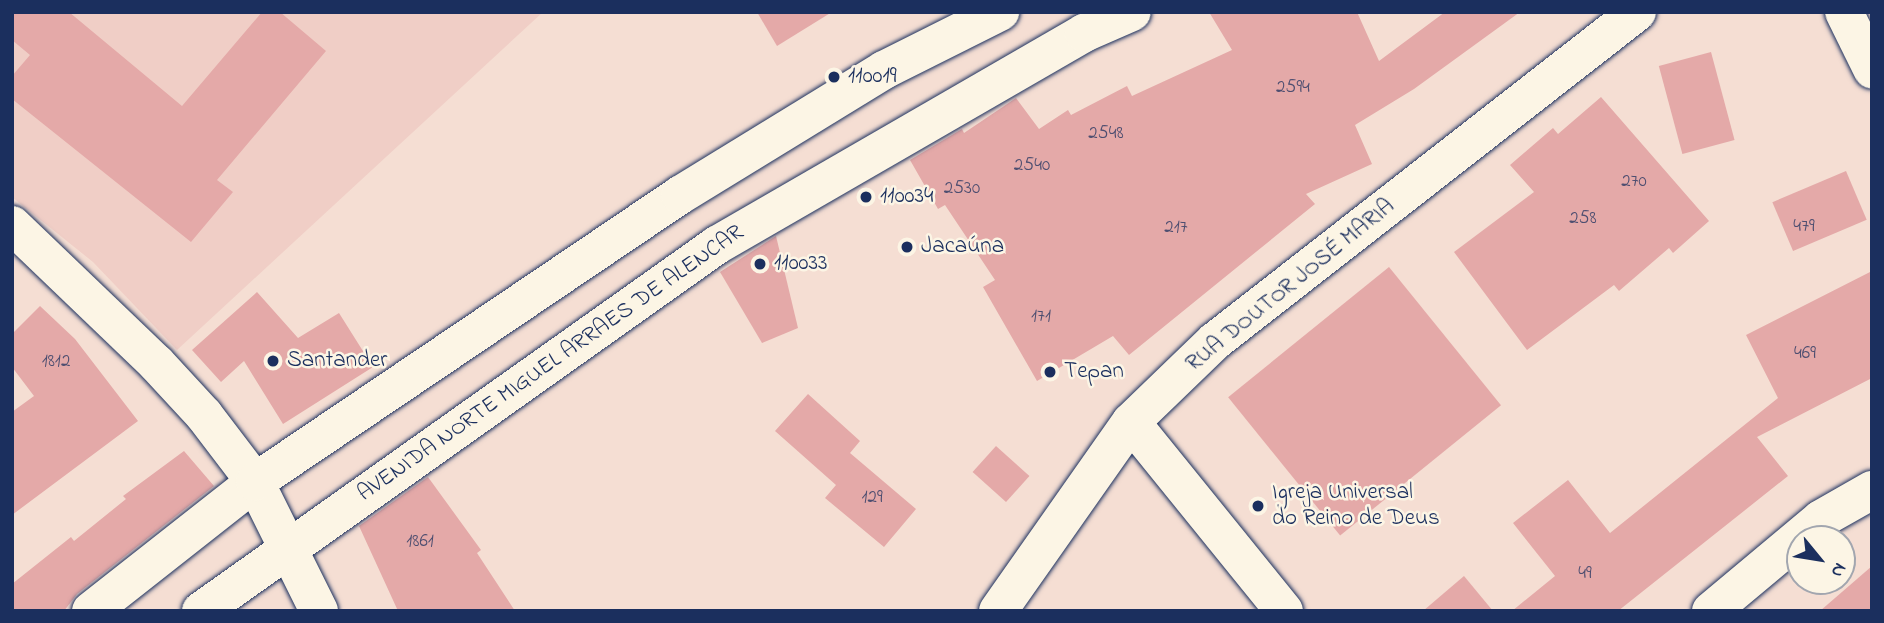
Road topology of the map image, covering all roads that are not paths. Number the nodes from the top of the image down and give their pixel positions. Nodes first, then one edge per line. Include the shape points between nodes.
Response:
1 (1000, 12) edge
2 (1132, 12) edge
3 (1637, 12) edge
4 (1844, 12) edge
5 (1872, 69) edge
6 (12, 225) edge
7 (1131, 422) junction
8 (255, 482) junction
9 (1872, 489) edge
10 (290, 548) junction
11 (90, 611) edge
12 (201, 611) edge
13 (320, 611) edge
14 (998, 611) edge
15 (1284, 611) edge
16 (1711, 611) edge

1 - 8 main road via 884,70 680,195
2 - 10 main road, AVENIDA NORTE MIGUEL ARRAES DE ALENCAR via 1084,33 717,244
3 - 7 main road, RUA DOUTOR JOSÉ MARIA via 1214,341
4 - 5 main road
6 - 8 main road via 156,363 204,415
7 - 14 main road, RUA DOUTOR JOSÉ MARIA
7 - 15 main road
8 - 10 main road
8 - 11 main road
9 - 16 main road via 1821,519
10 - 12 main road, AVENIDA NORTE MIGUEL ARRAES DE ALENCAR
10 - 13 main road

